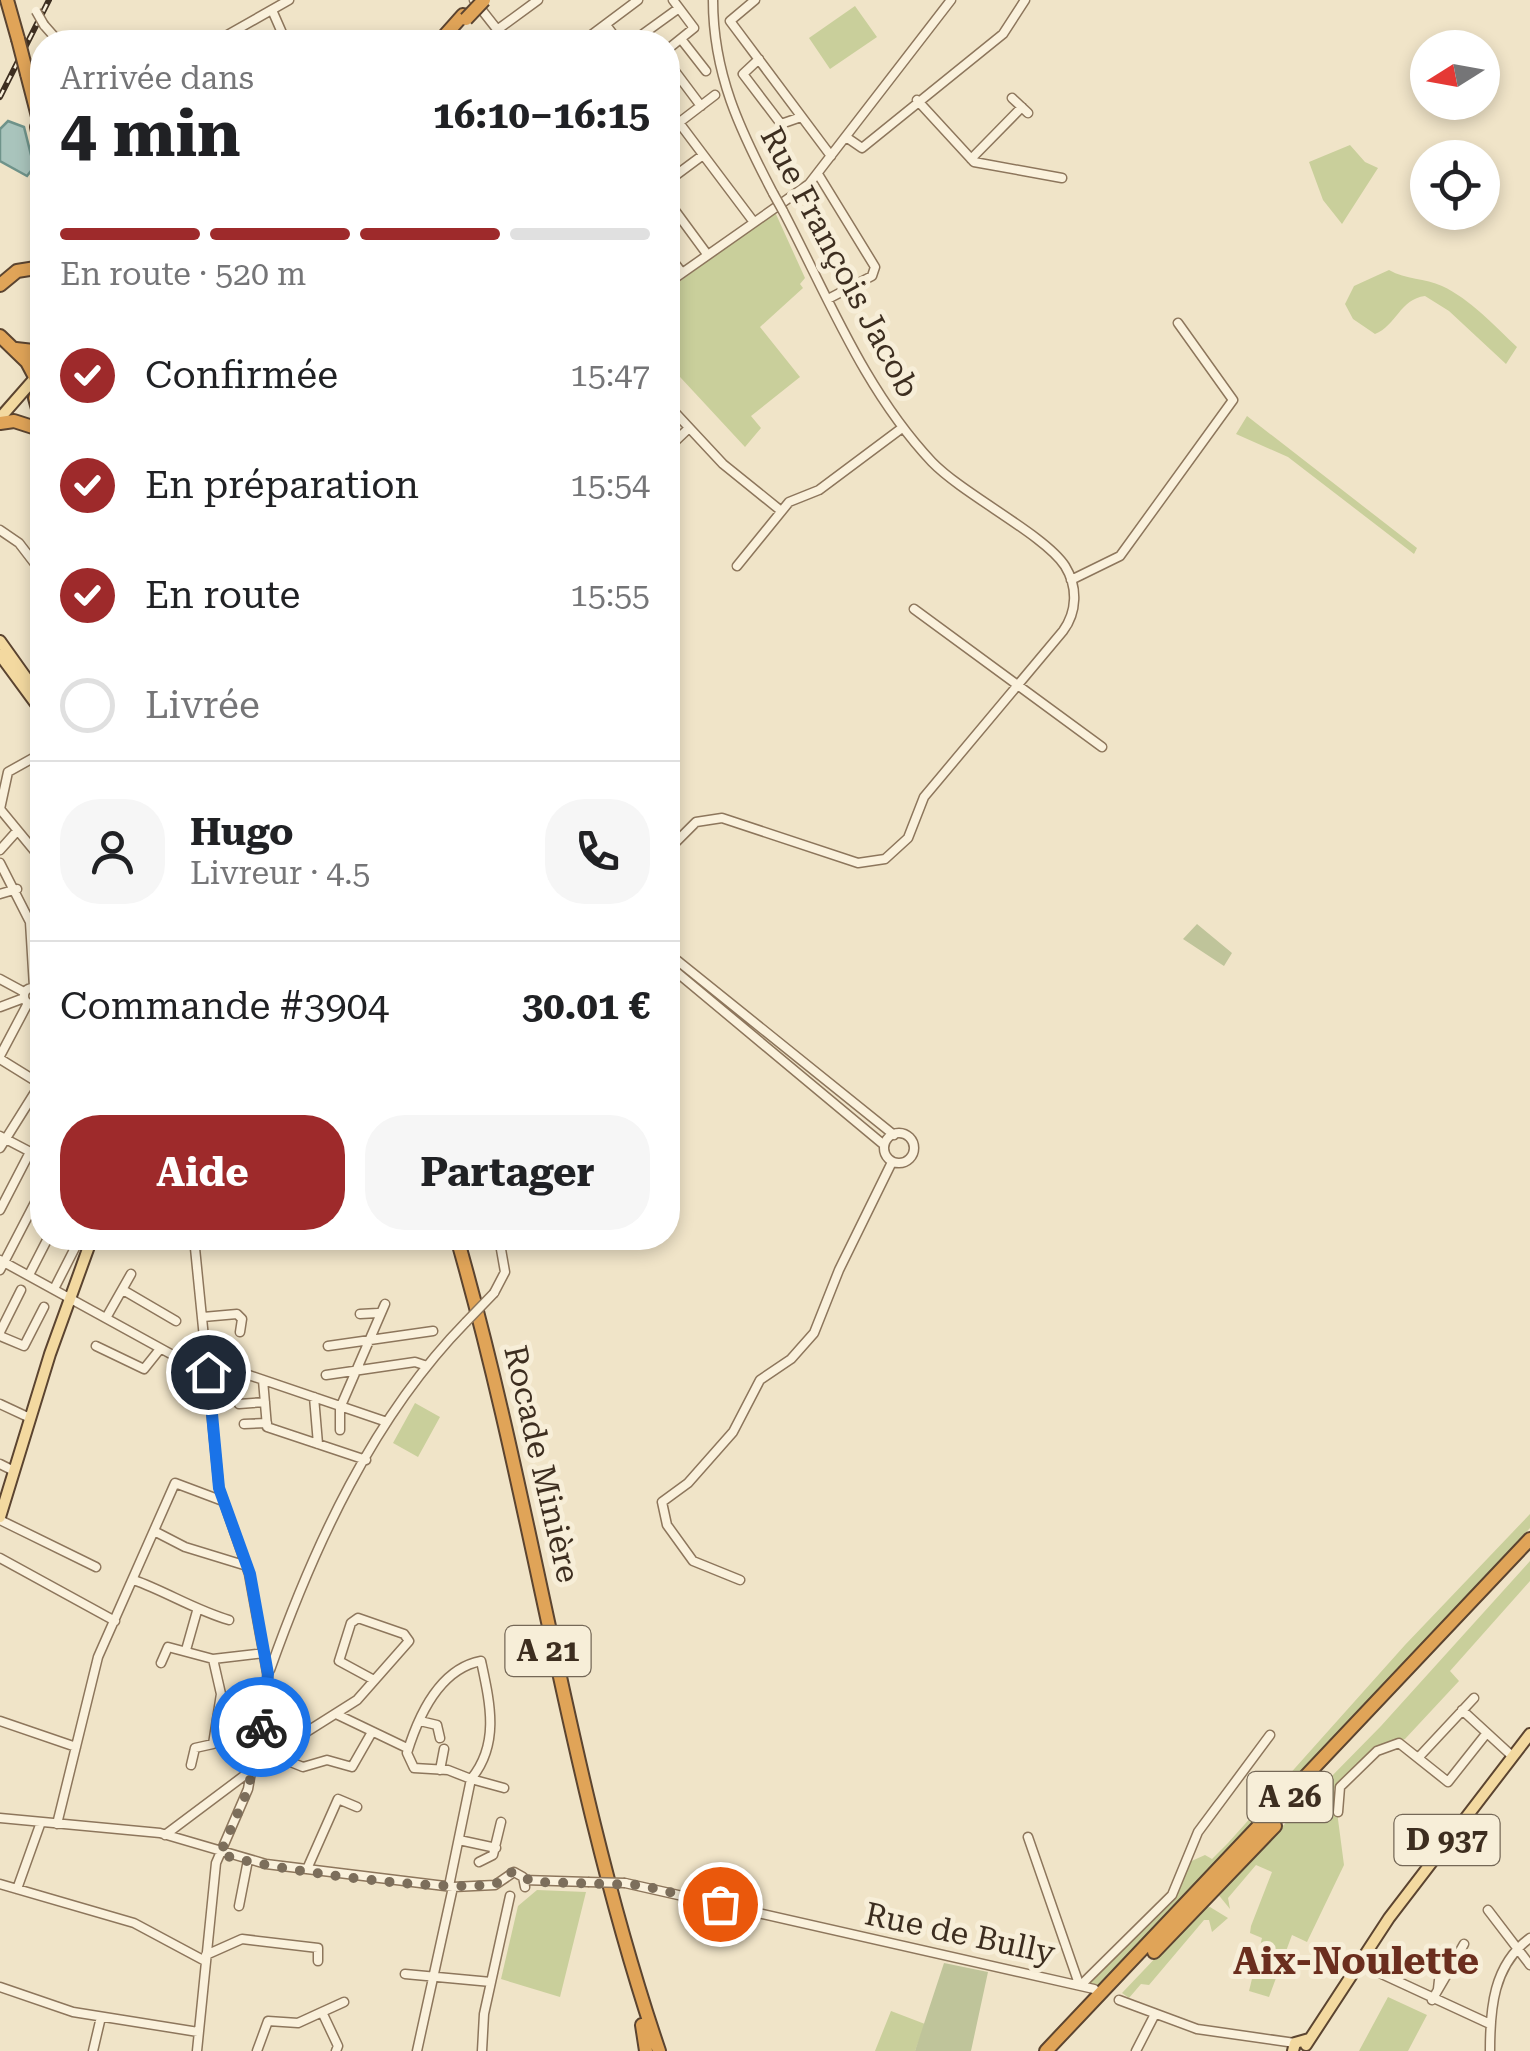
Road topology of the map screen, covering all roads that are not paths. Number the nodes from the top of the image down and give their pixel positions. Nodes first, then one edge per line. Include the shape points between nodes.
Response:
1 (11, 0) edge
2 (32, 0) edge
3 (262, 0) edge
4 (289, 0) edge
5 (478, 0) edge
6 (538, 0) edge
7 (638, 0) edge
8 (713, 0) edge
9 (951, 0) edge
10 (1024, 0) edge
11 (752, 1) edge
12 (676, 2) edge
13 (270, 11) junction
14 (606, 25) junction
15 (49, 30) edge
16 (237, 30) edge
17 (280, 30) edge
18 (454, 30) edge
19 (498, 30) joint
20 (599, 30) edge
21 (610, 30) edge
22 (645, 30) edge
23 (681, 39) joint
24 (759, 59) junction
25 (706, 71) dead end
26 (30, 72) edge
27 (680, 78) edge
28 (715, 95) dead end
29 (1012, 98) dead end
30 (917, 100) junction
31 (701, 106) junction
32 (801, 117) junction
33 (680, 121) edge
34 (680, 125) edge
35 (846, 137) junction
36 (703, 155) junction
37 (831, 156) junction
38 (970, 159) junction
39 (680, 172) edge
40 (820, 178) junction
41 (1062, 178) dead end
42 (680, 217) edge
43 (753, 222) junction
44 (707, 254) junction
45 (30, 269) edge
46 (680, 269) edge
47 (682, 272) joint
48 (0, 285) edge
49 (828, 299) junction
50 (1178, 323) dead end
51 (5, 341) edge
52 (30, 348) edge
53 (30, 364) edge
54 (30, 380) edge
55 (30, 383) edge
56 (0, 406) edge
57 (680, 418) edge
58 (0, 420) edge
59 (30, 424) edge
60 (689, 428) junction
61 (902, 428) junction
62 (680, 437) edge
63 (780, 510) junction
64 (0, 533) edge
65 (30, 559) edge
66 (736, 566) dead end
67 (1071, 580) junction
68 (914, 609) dead end
69 (0, 641) edge
70 (0, 655) edge
71 (30, 683) edge
72 (1018, 686) junction
73 (30, 696) edge
74 (1102, 748) dead end
75 (30, 757) edge
76 (4, 769) edge
77 (17, 831) junction
78 (680, 836) edge
79 (30, 846) edge
80 (0, 850) edge
81 (0, 863) edge
82 (17, 889) junction
83 (0, 894) edge
84 (30, 926) edge
85 (680, 963) edge
86 (680, 975) edge
87 (0, 979) edge
88 (30, 997) edge
89 (30, 997) edge
90 (25, 998) junction
91 (0, 1007) edge
92 (0, 1057) edge
93 (30, 1076) edge
94 (30, 1099) edge
95 (894, 1135) junction
96 (2, 1137) edge
97 (884, 1145) junction
98 (0, 1148) edge
99 (30, 1152) joint
100 (892, 1162) junction
101 (0, 1210) edge
102 (30, 1211) edge
103 (42, 1250) edge
104 (74, 1250) edge
105 (88, 1250) edge
106 (195, 1250) edge
107 (457, 1250) edge
108 (502, 1250) edge
109 (1, 1264) edge
110 (132, 1274) dead end
111 (29, 1275) junction
112 (54, 1289) junction
113 (21, 1290) dead end
114 (122, 1290) junction
115 (70, 1298) junction
116 (384, 1304) dead end
117 (44, 1307) dead end
118 (378, 1313) junction
119 (360, 1314) dead end
120 (202, 1317) junction
121 (106, 1318) junction
122 (176, 1321) dead end
123 (433, 1331) dead end
124 (240, 1332) dead end
125 (0, 1334) edge
126 (368, 1340) junction
127 (96, 1346) dead end
128 (328, 1346) dead end
129 (160, 1349) junction
130 (424, 1365) junction
131 (356, 1370) junction
132 (208, 1372) junction
133 (326, 1374) dead end
134 (263, 1380) junction
135 (314, 1396) junction
136 (265, 1402) junction
137 (0, 1404) edge
138 (239, 1404) dead end
139 (341, 1406) junction
140 (30, 1418) junction
141 (267, 1422) junction
142 (387, 1422) junction
143 (244, 1424) dead end
144 (340, 1430) dead end
145 (318, 1444) junction
146 (366, 1460) junction
147 (0, 1464) edge
148 (14, 1471) junction
149 (219, 1488) junction
150 (203, 1494) junction
151 (223, 1501) junction
152 (0, 1518) edge
153 (154, 1531) junction
154 (1530, 1540) edge
155 (1530, 1552) edge
156 (0, 1558) edge
157 (246, 1566) junction
158 (96, 1567) dead end
159 (134, 1580) junction
160 (740, 1580) dead end
161 (198, 1611) junction
162 (229, 1620) dead end
163 (115, 1621) junction
164 (277, 1649) junction
165 (186, 1650) junction
166 (265, 1653) junction
167 (213, 1659) junction
168 (161, 1662) dead end
169 (268, 1674) junction
170 (374, 1680) junction
171 (1474, 1698) dead end
172 (1462, 1710) junction
173 (336, 1714) junction
174 (0, 1720) edge
175 (420, 1721) junction
176 (372, 1732) junction
177 (1486, 1734) junction
178 (1530, 1734) edge
179 (1270, 1735) dead end
180 (440, 1738) dead end
181 (76, 1747) junction
182 (407, 1748) junction
183 (444, 1749) dead end
184 (273, 1755) junction
185 (1511, 1755) junction
186 (1418, 1758) junction
187 (190, 1765) dead end
188 (254, 1767) junction
189 (440, 1770) junction
190 (471, 1780) junction
191 (504, 1788) dead end
192 (357, 1807) dead end
193 (1338, 1812) dead end
194 (0, 1818) edge
195 (41, 1822) junction
196 (502, 1822) dead end
197 (57, 1824) junction
198 (164, 1835) junction
199 (1028, 1837) dead end
200 (459, 1840) junction
201 (496, 1848) junction
202 (220, 1854) junction
203 (248, 1860) junction
204 (479, 1862) dead end
205 (308, 1870) junction
206 (528, 1883) junction
207 (0, 1884) edge
208 (500, 1884) junction
209 (451, 1886) junction
210 (17, 1890) junction
211 (510, 1896) junction
212 (239, 1906) dead end
213 (1488, 1910) dead end
214 (1530, 1938) edge
215 (1464, 1944) dead end
216 (1518, 1948) junction
217 (206, 1958) junction
218 (318, 1960) dead end
219 (1358, 1963) junction
220 (1530, 1965) edge
221 (405, 1974) dead end
222 (435, 1976) junction
223 (491, 1982) junction
224 (1080, 1984) junction
225 (0, 1987) edge
226 (1094, 1990) dead end
227 (1118, 2000) dead end
228 (1432, 2000) junction
229 (344, 2002) dead end
230 (322, 2012) junction
231 (1155, 2014) junction
232 (101, 2017) junction
233 (646, 2024) junction
234 (1490, 2024) junction
235 (198, 2032) junction
236 (1301, 2047) edge
237 (93, 2051) edge
238 (197, 2051) edge
239 (258, 2051) edge
240 (336, 2051) edge
241 (417, 2051) edge
242 (482, 2051) edge
243 (649, 2051) edge
244 (662, 2051) edge
245 (1046, 2051) edge
246 (1058, 2051) edge
247 (1136, 2051) edge
248 (1490, 2051) edge

1 - 26 highway, bridge
2 - 15 street, bridge
3 - 13 street
4 - 13 street
5 - 18 highway, bridge
5 - 19 street
6 - 19 street
7 - 14 street
8 - 49 street, Rue François Jacob, bridge via 732,111
9 - 35 street
10 - 30 street via 1003,34
11 - 24 street via 730,21
12 - 22 street
12 - 23 street via 694,28
13 - 16 street
13 - 17 street
14 - 20 street
14 - 21 street
23 - 25 street
24 - 32 street
24 - 32 street via 743,74 782,124
27 - 31 street
28 - 31 street
29 - 38 street via 1025,110
30 - 35 street via 860,149
30 - 38 street
31 - 33 street
32 - 37 street
34 - 36 street
35 - 37 street
36 - 39 street
36 - 43 street
37 - 40 street
38 - 41 street
40 - 43 street
40 - 49 street via 875,266 872,276
42 - 44 street
43 - 44 street
44 - 47 street
45 - 48 highway
46 - 47 street
49 - 61 street, Rue François Jacob
50 - 67 street via 1232,400 1120,556
51 - 52 highway
51 - 53 highway
54 - 56 main road
55 - 58 main road
57 - 60 street
58 - 59 highway
60 - 62 street
60 - 63 street
61 - 63 street via 819,490
61 - 67 street, Rue François Jacob via 953,481 1062,562
63 - 66 street
64 - 65 street
67 - 72 street via 1068,625
68 - 72 street
69 - 71 main road
70 - 73 main road
72 - 74 street
72 - 78 street via 921,801 908,838 885,859 858,863 722,818 688,827
75 - 76 street
76 - 77 street via 0,810
77 - 79 street
77 - 80 street
81 - 82 street
82 - 83 street
82 - 84 street
85 - 95 street
86 - 97 street
87 - 90 street
88 - 90 street
89 - 90 street
90 - 91 street
90 - 92 street
92 - 93 street
94 - 96 street
95 - 97 street
95 - 100 street via 908,1137 913,1148 904,1162
96 - 98 street
96 - 99 street
97 - 100 street
99 - 101 street
100 - 160 street via 814,1333 760,1380 733,1432 662,1502 666,1525 693,1561
102 - 109 street
103 - 111 street
104 - 112 street
105 - 115 main road
106 - 120 street
107 - 233 highway, Rocade Minière / A 21 via 584,1819
108 - 130 street, bridge via 506,1262 494,1294
109 - 111 street
110 - 114 street
111 - 112 street
112 - 115 street
113 - 125 street
114 - 121 street
114 - 122 street
115 - 121 street
115 - 140 main road
116 - 118 street
117 - 125 street via 24,1346
118 - 119 street
118 - 126 street
120 - 124 street via 239,1315
120 - 132 street
121 - 129 street
123 - 126 street
126 - 128 street
126 - 131 street
127 - 129 street via 144,1369
129 - 132 street
130 - 131 street
130 - 142 street
131 - 133 street
131 - 139 street
132 - 134 street via 230,1370
132 - 149 street
134 - 135 street
134 - 136 street
135 - 139 street
135 - 145 street
136 - 138 street
136 - 141 street
137 - 140 street
139 - 142 street
139 - 144 street
140 - 148 main road
141 - 143 street
141 - 145 street
142 - 146 street
145 - 146 street
146 - 164 street
147 - 148 street
148 - 152 main road
149 - 150 street
149 - 151 street
150 - 151 street
150 - 153 street via 174,1483
151 - 157 street
152 - 158 street
153 - 157 street
153 - 159 street
154 - 245 highway, A 26
155 - 246 highway, A 26
156 - 163 street
157 - 166 street
159 - 161 street via 179,1596
159 - 163 street
161 - 162 street
161 - 165 street
163 - 181 street via 98,1656
164 - 166 street
164 - 169 street
165 - 167 street
165 - 168 street via 168,1647
166 - 167 street
166 - 169 street
167 - 187 street via 221,1694 214,1744 195,1748
169 - 188 street
170 - 170 street via 409,1641 376,1623 354,1620 339,1660
170 - 173 street
171 - 172 street
172 - 177 street
172 - 186 street
173 - 176 street
173 - 184 street
174 - 181 street
175 - 180 street via 437,1725
175 - 182 street
175 - 190 street via 457,1669 481,1662 490,1738
176 - 182 street
176 - 184 street via 352,1767 329,1760 303,1767
177 - 185 street
177 - 186 street via 1448,1782
178 - 185 main road, D 937
179 - 224 street via 1198,1832 1172,1895
181 - 197 street
182 - 189 street via 411,1766
183 - 189 street
184 - 188 street
185 - 219 main road, D 937
186 - 193 street via 1399,1744 1377,1751 1340,1786
188 - 198 street
188 - 202 street
189 - 190 street
190 - 191 street
190 - 200 street
192 - 205 street via 338,1799
194 - 195 street
195 - 197 street
195 - 210 street
196 - 201 street
197 - 198 street
198 - 202 street
199 - 224 street
200 - 201 street
200 - 209 street
201 - 204 street
202 - 203 street
202 - 217 street
203 - 205 street
203 - 212 street
205 - 209 street
206 - 208 street, Rue de Bully via 512,1872
206 - 211 street
206 - 224 street, Rue de Bully, bridge via 625,1883
207 - 210 street
208 - 209 street
208 - 211 street
209 - 222 street
210 - 217 street via 134,1923
211 - 223 street
213 - 216 street
214 - 216 street
215 - 228 street
216 - 220 street
216 - 234 street via 1494,1993
217 - 218 street via 248,1939 318,1948
217 - 235 street
219 - 228 street
219 - 236 main road, D 937
221 - 222 street
222 - 223 street
222 - 241 street
223 - 242 street
224 - 226 street, Rue de Bully
225 - 232 street
227 - 231 street
228 - 234 street
229 - 230 street
230 - 239 street via 298,2023 268,2021
230 - 240 street
231 - 236 street via 1207,2031
231 - 247 street
232 - 235 street
232 - 237 street
233 - 243 highway, Rocade Minière / A 21
233 - 244 highway
234 - 248 street
235 - 238 street

